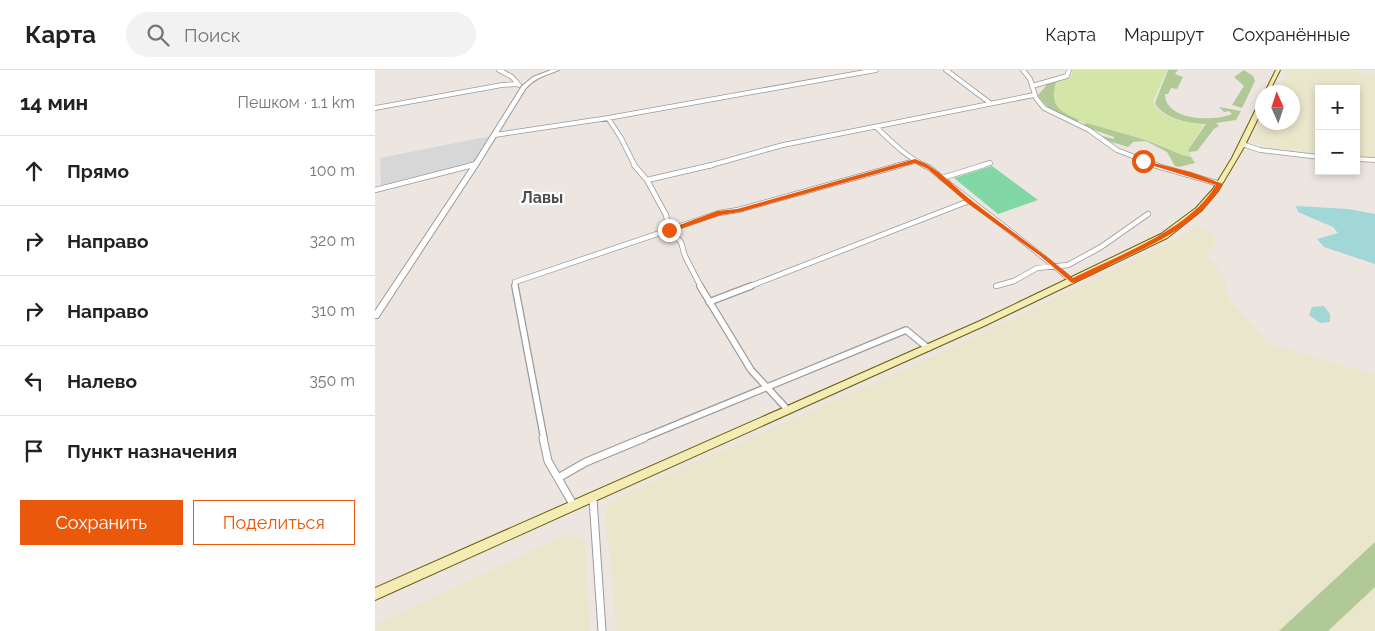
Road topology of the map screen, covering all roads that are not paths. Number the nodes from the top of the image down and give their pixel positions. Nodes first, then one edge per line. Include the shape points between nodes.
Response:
1 (499, 70) edge
2 (557, 70) edge
3 (876, 70) edge
4 (946, 70) edge
5 (1023, 70) edge
6 (1069, 70) edge
7 (1278, 70) edge
8 (1270, 85) edge
9 (521, 86) junction
10 (1032, 86) junction
11 (1034, 95) junction
12 (990, 103) junction
13 (375, 108) edge
14 (1255, 117) edge
15 (608, 118) junction
16 (877, 127) junction
17 (495, 135) junction
18 (1242, 144) junction
19 (1315, 157) edge
20 (1360, 159) edge
21 (1375, 160) edge
22 (915, 161) junction
23 (990, 163) dead end
24 (476, 164) junction
25 (942, 178) junction
26 (647, 180) junction
27 (1220, 184) junction
28 (375, 190) edge
29 (969, 201) junction
30 (1149, 214) dead end
31 (669, 230) junction
32 (1055, 267) junction
33 (1072, 281) junction
34 (996, 286) dead end
35 (709, 302) junction
36 (375, 316) edge
37 (928, 348) junction
38 (767, 387) junction
39 (787, 409) junction
40 (558, 478) junction
41 (593, 499) junction
42 (574, 507) junction
43 (375, 594) edge
44 (602, 631) edge

1 - 9 street
2 - 9 street via 542,73
3 - 15 street
4 - 12 street
5 - 10 street via 1031,78
6 - 10 street via 1067,76
7 - 8 main road
9 - 13 street via 502,85
9 - 17 street
10 - 11 street
11 - 12 street
11 - 27 street via 1053,114 1089,130 1119,151
12 - 16 street
14 - 18 main road
15 - 17 street
15 - 26 street via 636,168
16 - 22 street
16 - 26 street via 783,145
17 - 24 street
18 - 19 street via 1260,150
18 - 27 main road
20 - 21 street
22 - 25 street
22 - 31 street via 719,213
23 - 25 street
24 - 28 street
24 - 36 street
25 - 29 street
26 - 31 street via 666,215
27 - 33 main road via 1191,216 1164,236
29 - 32 street
29 - 35 street
30 - 32 street via 1101,247 1068,265
31 - 35 street via 681,242
31 - 40 street via 515,282 548,461
32 - 33 street
32 - 34 street via 1037,268 1015,281
33 - 37 main road
35 - 38 street via 751,370
37 - 38 street via 906,330
37 - 39 main road
38 - 39 street
38 - 40 street via 586,462
39 - 41 main road
40 - 42 street
41 - 42 main road
41 - 44 street
42 - 43 main road

